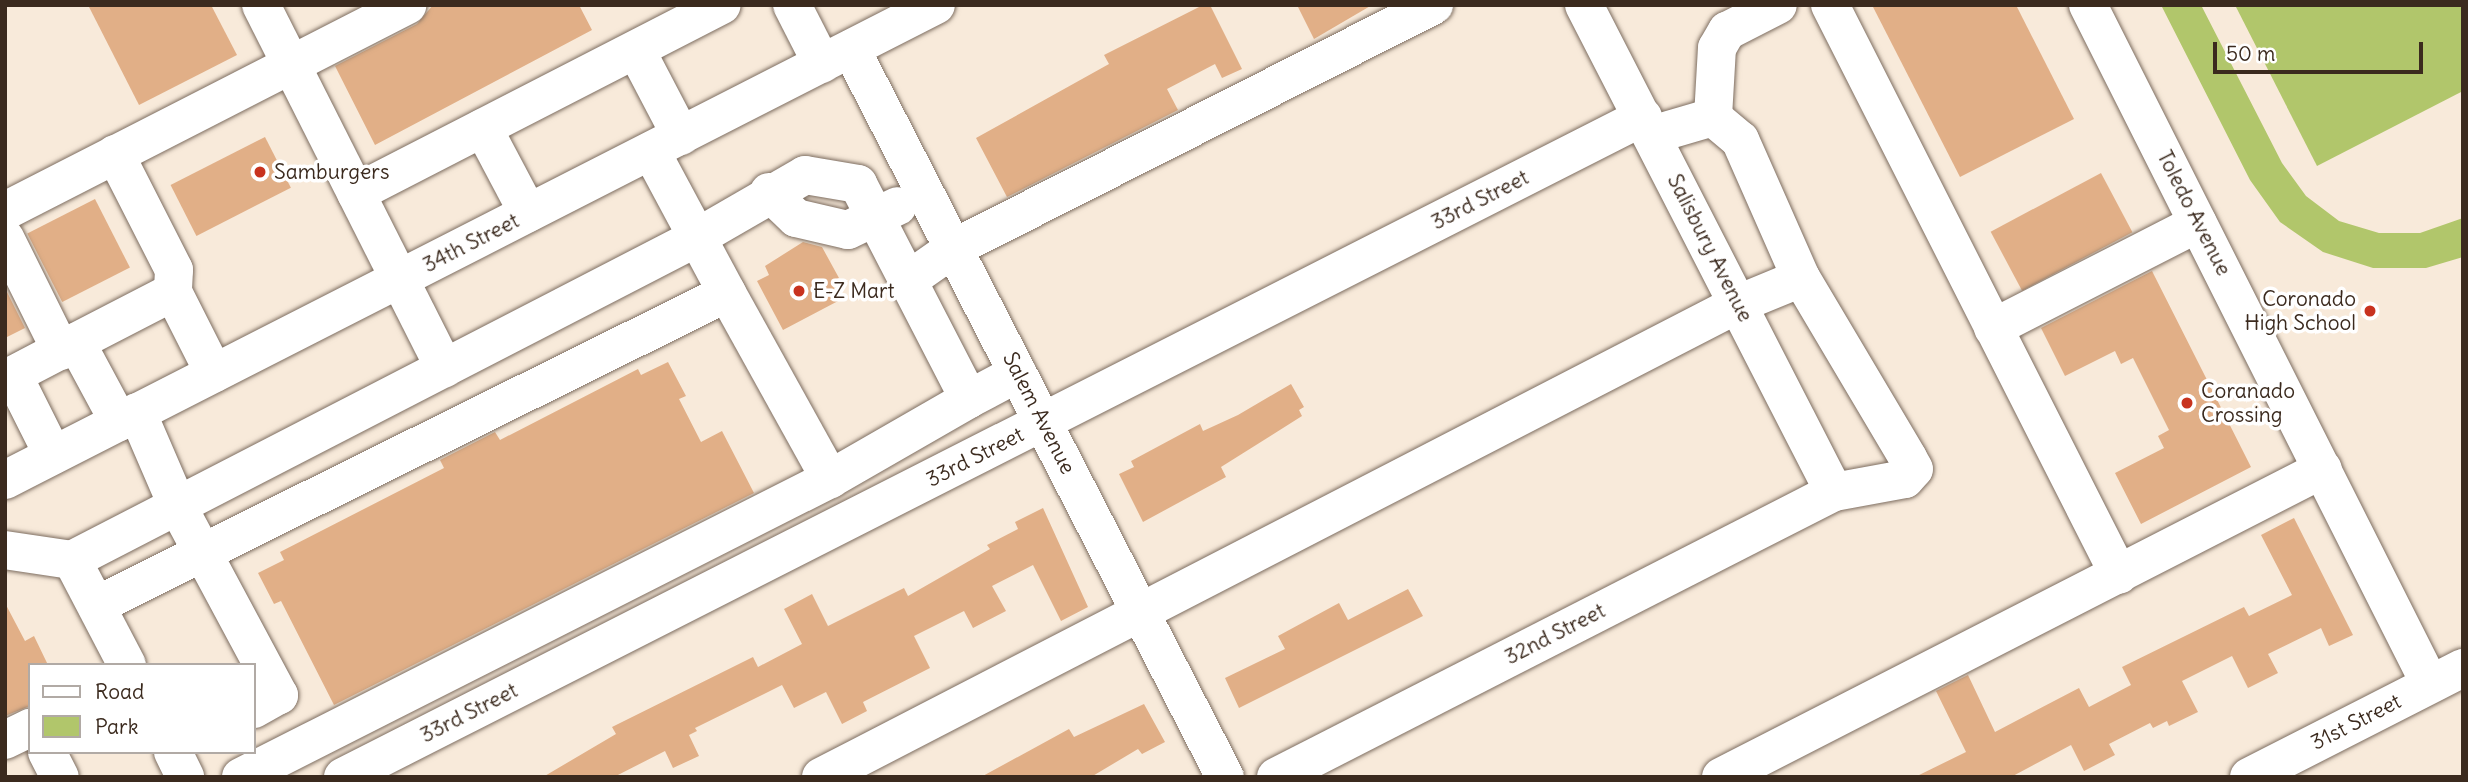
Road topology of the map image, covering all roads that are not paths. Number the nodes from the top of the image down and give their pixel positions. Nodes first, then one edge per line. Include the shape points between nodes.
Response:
1 (261, 5) edge
2 (407, 5) edge
3 (722, 5) edge
4 (792, 5) edge
5 (1434, 5) edge
6 (1584, 5) edge
7 (1778, 5) edge
8 (1830, 5) edge
9 (2088, 5) edge
10 (920, 9) edge
11 (636, 50) junction
12 (836, 56) junction
13 (290, 64) junction
14 (1713, 117) junction
15 (1647, 126) junction
16 (483, 128) junction
17 (666, 143) junction
18 (115, 154) junction
19 (925, 192) junction
20 (356, 193) junction
21 (5, 211) edge
22 (528, 213) junction
23 (877, 218) junction
24 (2198, 223) junction
25 (5, 238) edge
26 (696, 238) junction
27 (954, 248) junction
28 (1801, 278) junction
29 (400, 279) junction
30 (907, 281) junction
31 (173, 292) junction
32 (726, 293) junction
33 (1738, 303) junction
34 (990, 319) junction
35 (1993, 328) junction
36 (940, 344) junction
37 (69, 346) junction
38 (444, 368) junction
39 (214, 373) junction
40 (1018, 373) junction
41 (9, 377) edge
42 (969, 399) junction
43 (128, 417) junction
44 (1044, 423) junction
45 (53, 455) junction
46 (2323, 469) junction
47 (830, 479) junction
48 (5, 480) edge
49 (1834, 492) junction
50 (177, 505) junction
51 (5, 550) edge
52 (202, 551) junction
53 (72, 560) junction
54 (2119, 575) junction
55 (97, 605) junction
56 (1141, 612) junction
57 (126, 663) edge
58 (2447, 676) edge
59 (256, 708) edge
60 (28, 729) edge
61 (5, 740) edge
62 (48, 754) edge
63 (174, 754) edge
64 (60, 777) edge
65 (185, 777) edge
66 (241, 777) edge
67 (343, 777) edge
68 (821, 777) edge
69 (1225, 777) edge
70 (1276, 777) edge
71 (1721, 777) edge
72 (2249, 777) edge

1 - 13 street
2 - 13 street
3 - 11 street
4 - 12 street, Salem Avenue
5 - 27 street
6 - 15 street, Salisbury Avenue
7 - 14 street via 1727,31 1717,48
8 - 35 street
9 - 24 street, Toledo Avenue
10 - 12 street, 34th Street
11 - 16 street
11 - 17 street
12 - 17 street, 34th Street
12 - 19 street, Salem Avenue
13 - 18 street
13 - 20 street
14 - 15 street, 33rd Street
14 - 28 street via 1740,140
15 - 33 street, Salisbury Avenue
15 - 44 street, 33rd Street
16 - 20 street
16 - 22 street
17 - 22 street, 34th Street
17 - 26 street
18 - 21 street
18 - 31 street via 174,270
19 - 23 street
19 - 27 street, Salem Avenue
20 - 29 street
22 - 29 street, 34th Street
23 - 26 street via 859,184 804,175
23 - 30 street
24 - 35 street
24 - 46 street, Toledo Avenue
25 - 37 street
26 - 32 street
26 - 38 street
27 - 30 street
27 - 34 street, Salem Avenue
28 - 33 street
28 - 49 street, 32nd Street via 1914,469 1905,479
29 - 38 street
29 - 39 street, 34th Street
30 - 36 street
31 - 37 street
31 - 39 street
32 - 47 street
32 - 52 street
33 - 49 street, Salisbury Avenue
33 - 56 street
34 - 36 street
34 - 40 street, Salem Avenue
35 - 54 street
36 - 42 street
37 - 41 street
37 - 43 street
38 - 50 street
39 - 43 street, 34th Street
40 - 42 street
40 - 44 street, Salem Avenue
41 - 45 street
42 - 47 street
43 - 45 street, 34th Street
43 - 50 street
44 - 56 street, Salem Avenue
44 - 67 street, 33rd Street
45 - 48 street, 34th Street
46 - 54 street
46 - 58 street, Toledo Avenue
47 - 66 street
49 - 70 street, 32nd Street
50 - 52 street
50 - 53 street
51 - 53 street
52 - 55 street
52 - 59 street via 279,695
53 - 55 street
54 - 71 street
55 - 57 street
56 - 68 street
56 - 69 street, Salem Avenue
58 - 72 street, 31st Street
60 - 61 street
62 - 64 street
63 - 65 street

